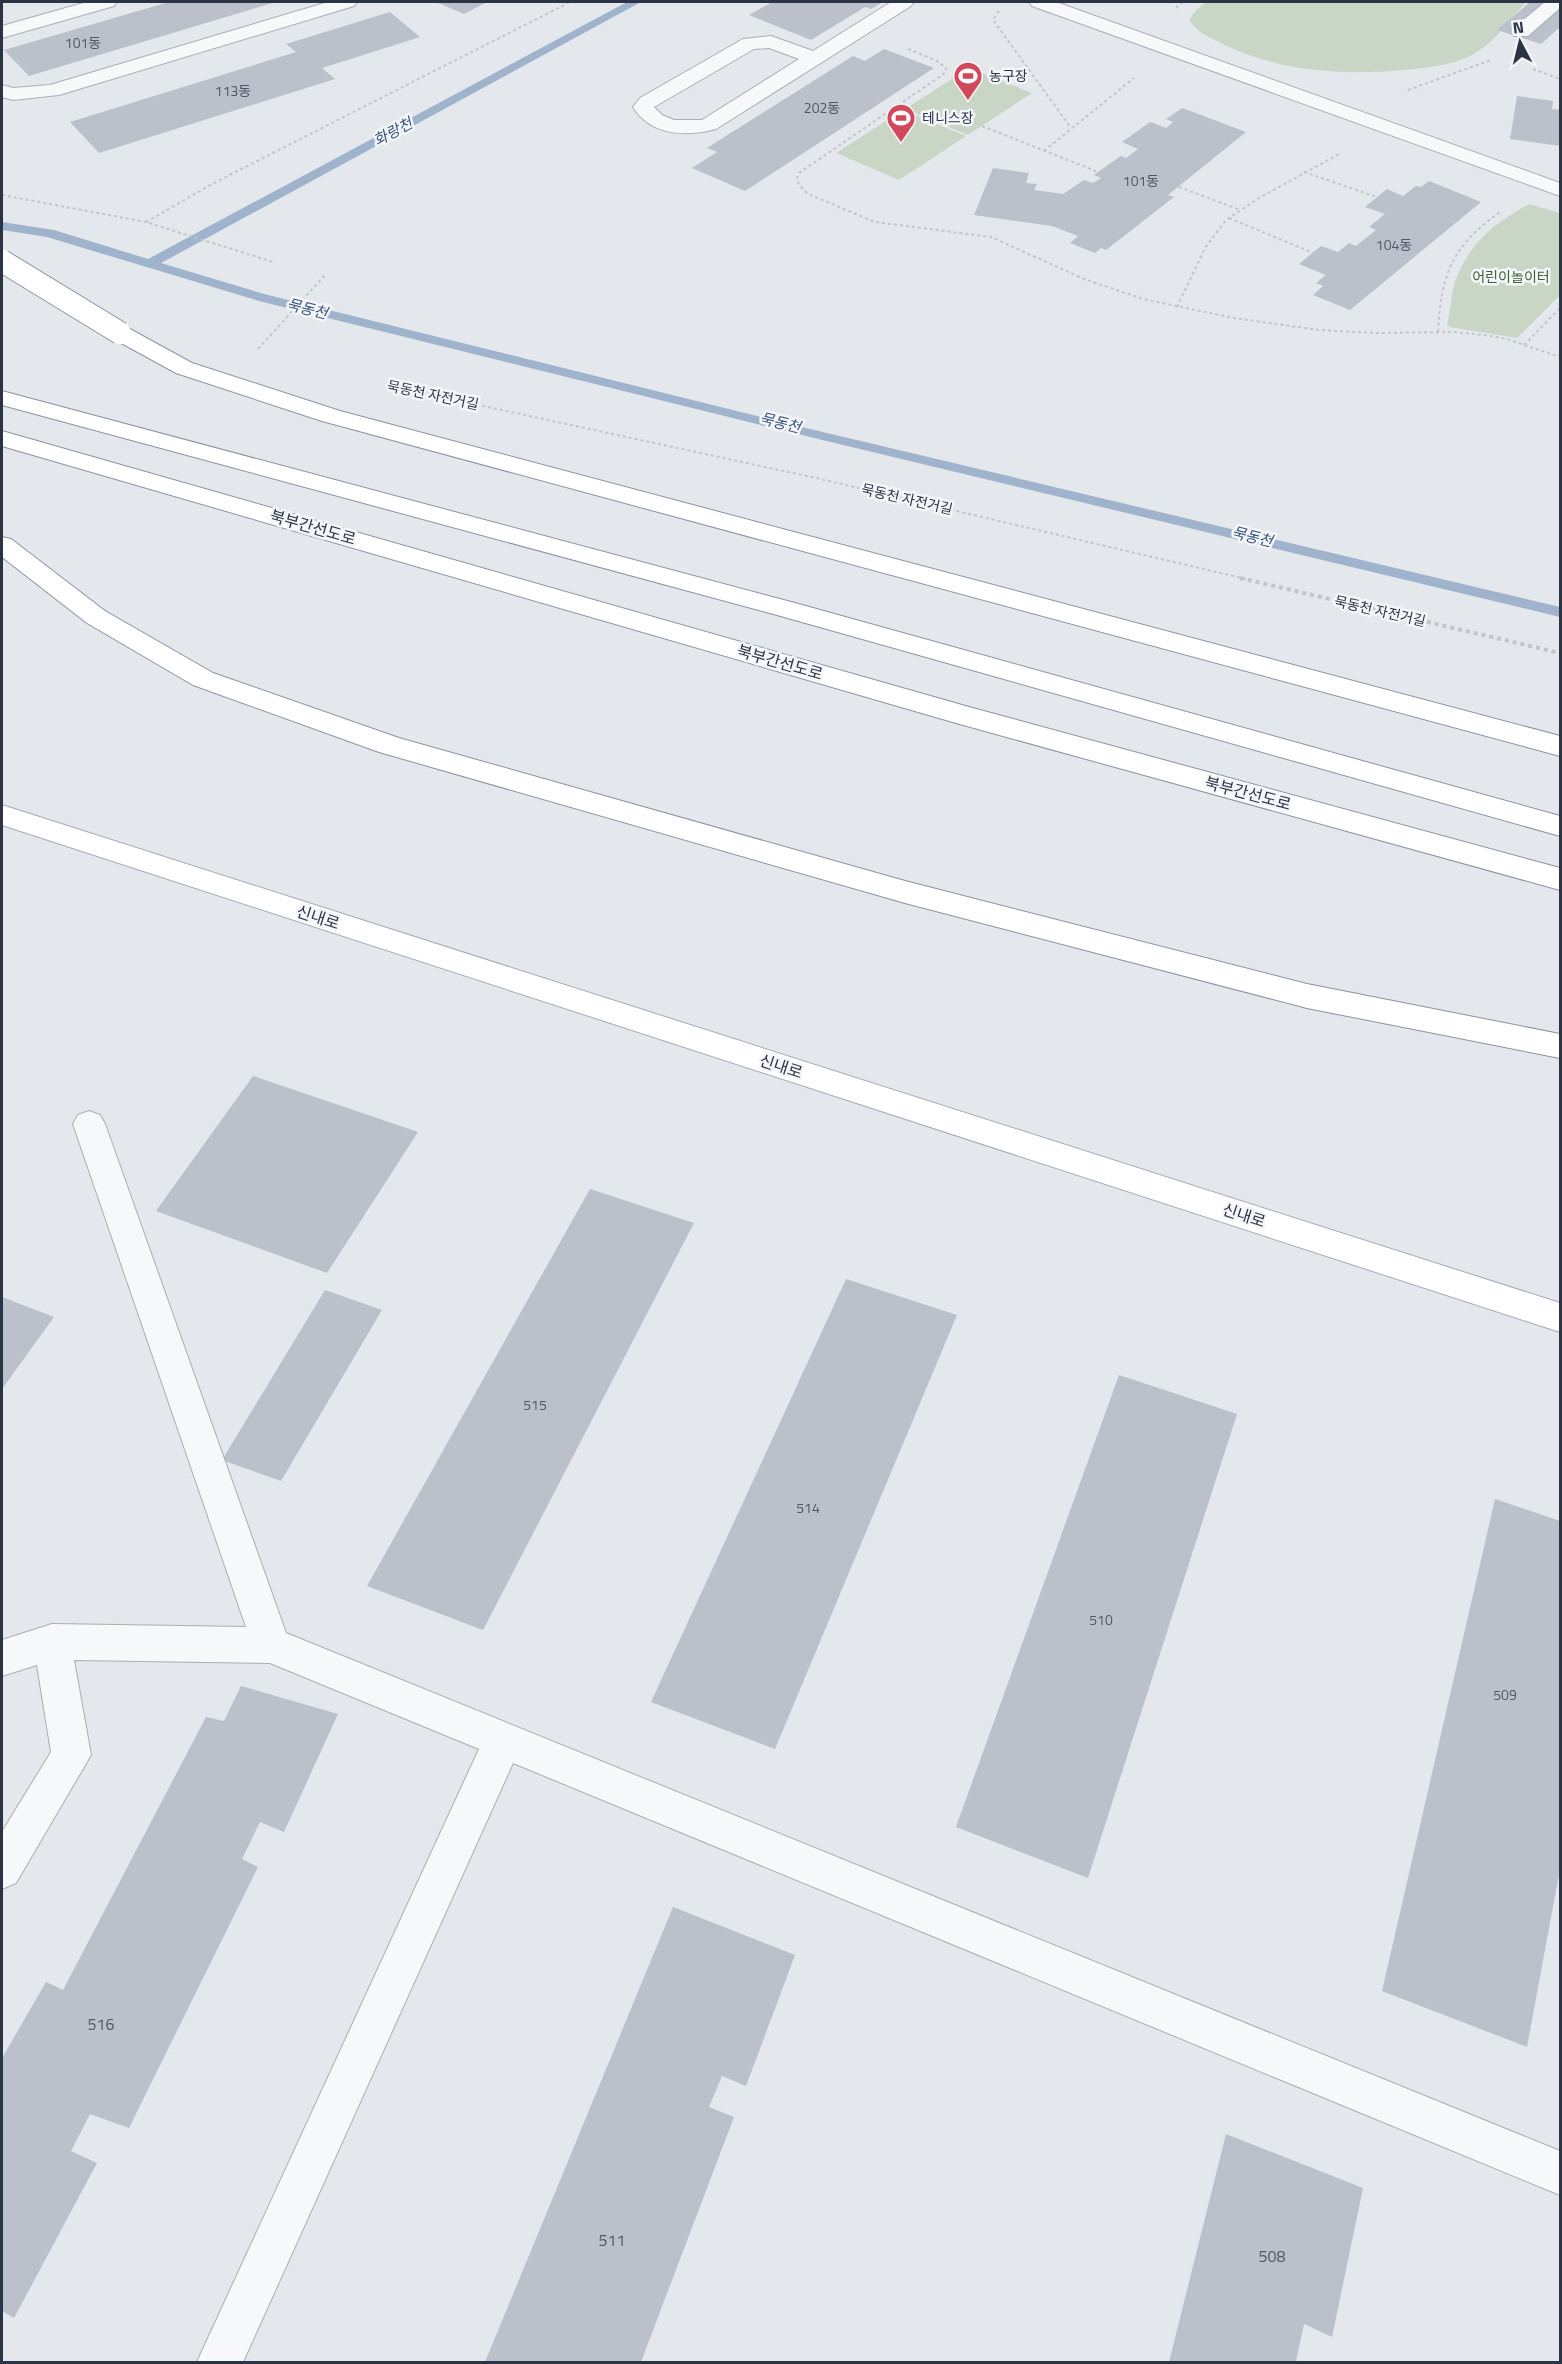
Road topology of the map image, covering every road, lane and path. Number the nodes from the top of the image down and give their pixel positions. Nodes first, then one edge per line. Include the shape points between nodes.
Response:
1 (107, 2) edge
2 (347, 2) edge
3 (570, 2) edge
4 (904, 2) edge
5 (1040, 2) edge
6 (1556, 2) edge
7 (1004, 8) dead end
8 (2, 32) edge
9 (1521, 32) dead end
10 (907, 48) dead end
11 (814, 58) junction
12 (1494, 59) dead end
13 (1524, 66) dead end
14 (1140, 73) dead end
15 (1560, 79) edge
16 (2, 91) edge
17 (1399, 94) dead end
18 (982, 126) dead end
19 (1071, 128) junction
20 (1350, 149) dead end
21 (1044, 151) junction
22 (1098, 172) dead end
23 (1304, 172) junction
24 (1179, 187) dead end
25 (1560, 190) edge
26 (2, 195) edge
27 (1377, 197) dead end
28 (1506, 209) dead end
29 (1240, 210) junction
30 (1229, 218) junction
31 (146, 222) junction
32 (1313, 253) dead end
33 (2, 261) edge
34 (273, 262) dead end
35 (325, 275) dead end
36 (1177, 307) junction
37 (1560, 308) edge
38 (1438, 333) junction
39 (1524, 345) junction
40 (252, 356) dead end
41 (1560, 357) edge
42 (390, 386) dead end
43 (2, 399) edge
44 (2, 438) edge
45 (2, 545) edge
46 (1560, 653) edge
47 (1560, 746) edge
48 (2, 815) edge
49 (1560, 826) edge
50 (1560, 879) edge
51 (1560, 1046) edge
52 (89, 1124) dead end
53 (1560, 1318) edge
54 (52, 1642) junction
55 (272, 1645) junction
56 (2, 1658) edge
57 (503, 1740) junction
58 (2, 1869) edge
59 (1560, 2173) edge
60 (220, 2362) edge

1 - 8 street
2 - 16 street via 52,91
3 - 31 path via 212,184
4 - 11 street
5 - 25 street
6 - 9 street
7 - 19 path via 993,20
10 - 36 path via 938,61 946,68 945,73 799,173 797,178 803,191 875,222 991,237 1105,288
11 - 11 street via 698,129 679,128 651,118 643,107 750,43 771,42
12 - 17 path
13 - 15 path
14 - 19 path
18 - 21 path
19 - 21 path
20 - 23 path
21 - 22 path
23 - 27 path
23 - 29 path
24 - 29 path
26 - 31 path
28 - 38 path via 1469,236 1455,254 1439,300
29 - 30 path
30 - 32 path
30 - 36 path via 1205,248
31 - 34 path
33 - 47 main road, bridge via 184,368 331,416
35 - 40 path
36 - 38 path via 1319,330
37 - 39 path
38 - 39 path via 1484,335
39 - 41 path
42 - 46 path, 묵동천 자전거길 via 816,478
43 - 49 main road via 775,606
44 - 50 main road, 북부간선도로 via 966,716
45 - 51 main road via 96,617 203,679 389,745 905,892 1307,996
48 - 53 main road, 신내로
52 - 55 street
54 - 55 street
54 - 56 street
54 - 58 street via 71,1755
55 - 57 street
57 - 59 street
57 - 60 street

